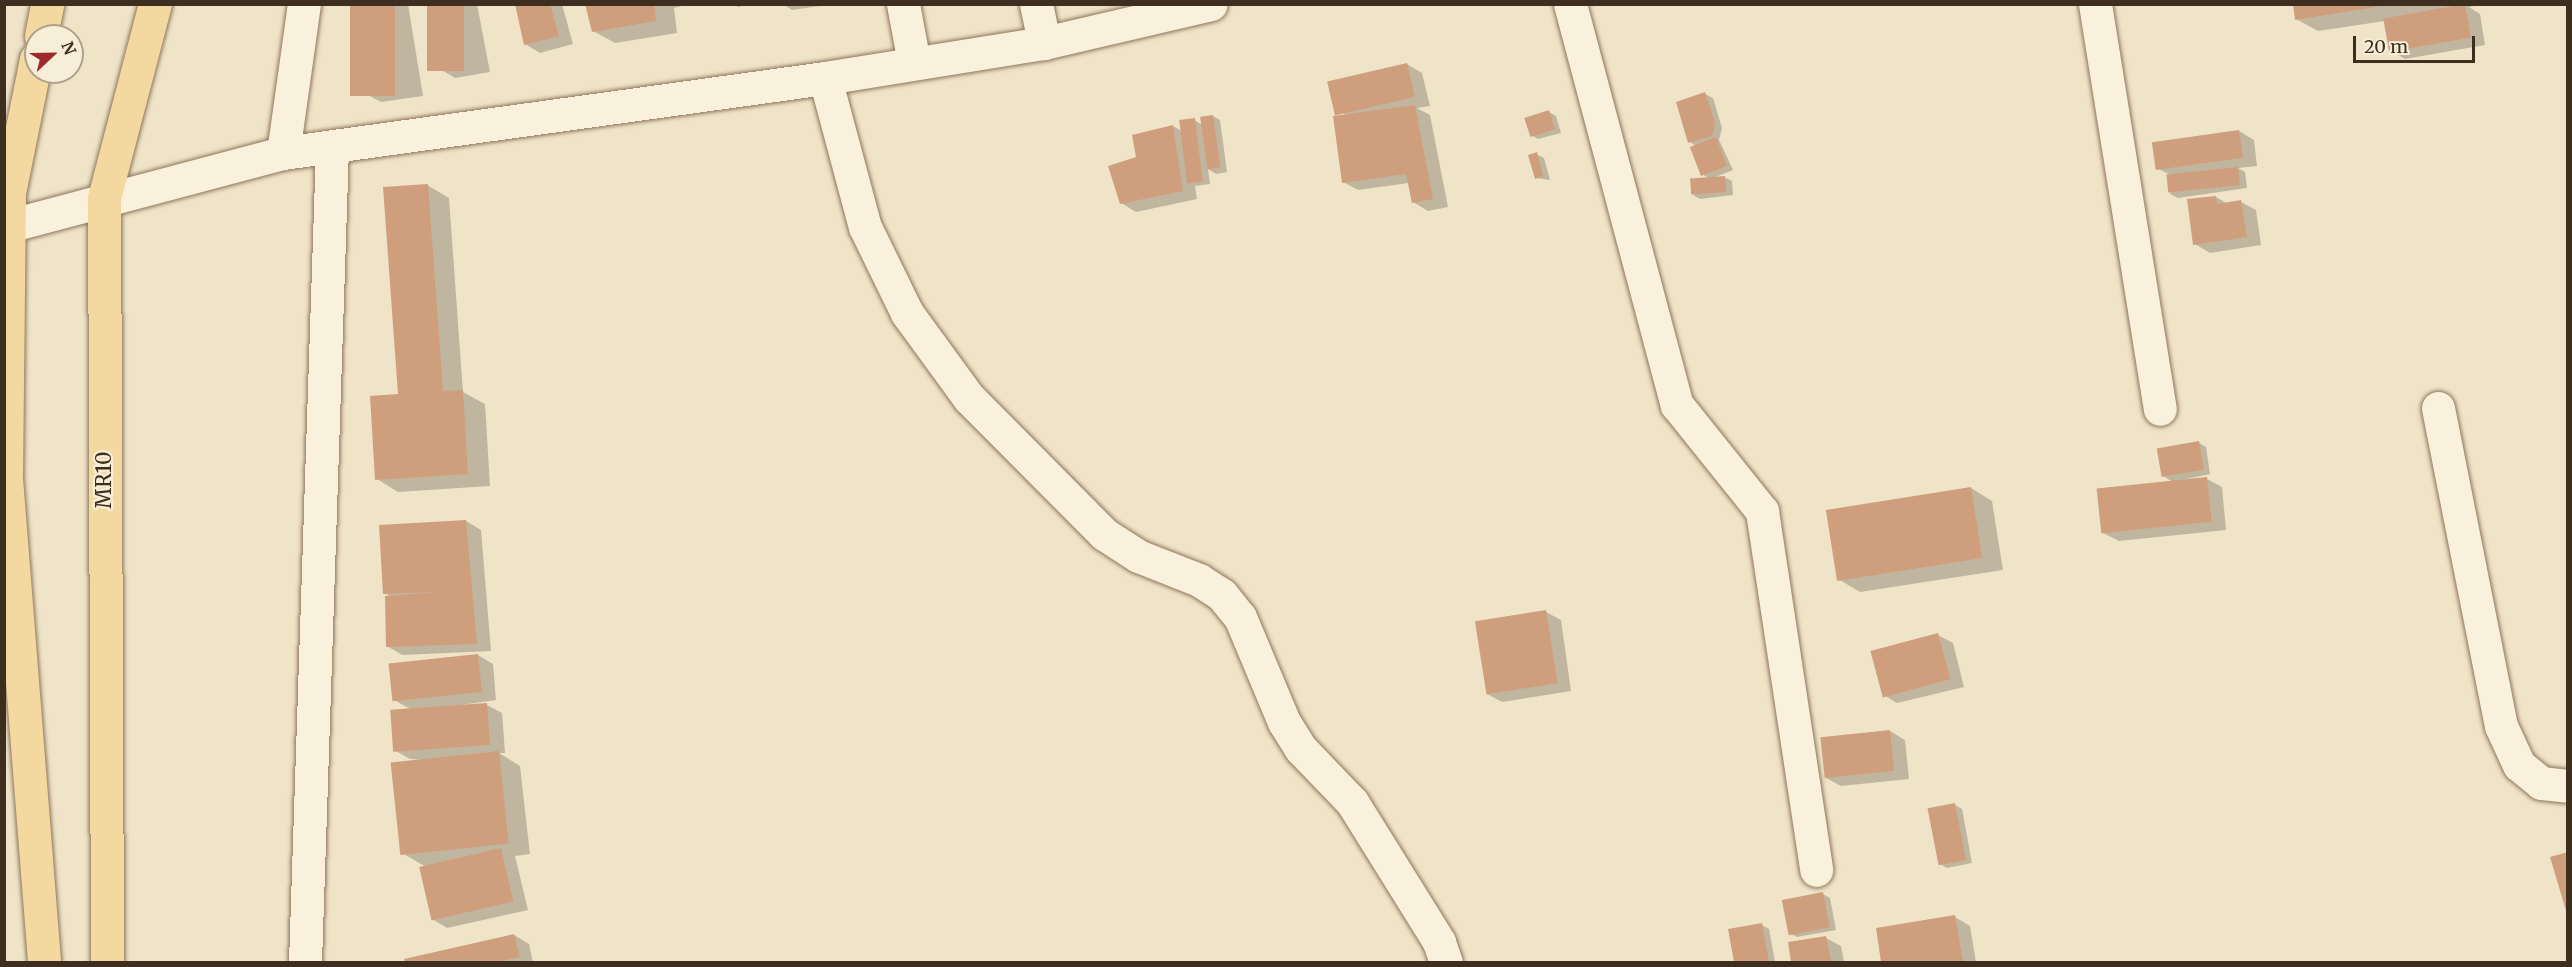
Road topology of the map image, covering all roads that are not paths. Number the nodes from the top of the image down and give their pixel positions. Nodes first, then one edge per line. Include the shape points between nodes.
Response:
1 (47, 4) edge
2 (155, 4) edge
3 (304, 4) edge
4 (903, 4) edge
5 (1036, 4) edge
6 (1211, 4) edge
7 (1570, 4) edge
8 (2095, 4) edge
9 (43, 24) edge
10 (1044, 43) junction
11 (914, 63) junction
12 (825, 78) junction
13 (31, 84) edge
14 (332, 147) junction
15 (283, 153) junction
16 (104, 198) junction
17 (6, 227) edge
18 (2438, 408) dead end
19 (2160, 409) dead end
20 (2568, 786) edge
21 (1816, 870) dead end
22 (44, 963) edge
23 (106, 963) edge
24 (305, 963) edge
25 (1446, 963) edge

1 - 9 main road
2 - 16 main road, MR10
3 - 15 street
4 - 11 street
5 - 10 street
6 - 10 street
7 - 21 street via 1677,405 1762,511
8 - 19 street
10 - 11 street
11 - 12 street
12 - 14 street
12 - 25 street via 865,226 908,313 969,398 1104,534 1138,556 1199,580 1222,596 1240,617 1284,722 1300,749 1352,802 1438,942
13 - 17 main road
14 - 15 street
14 - 24 street
15 - 16 street
16 - 17 street
16 - 23 main road, MR10
17 - 22 main road via 6,478
18 - 20 street via 2501,726 2519,765 2541,783

